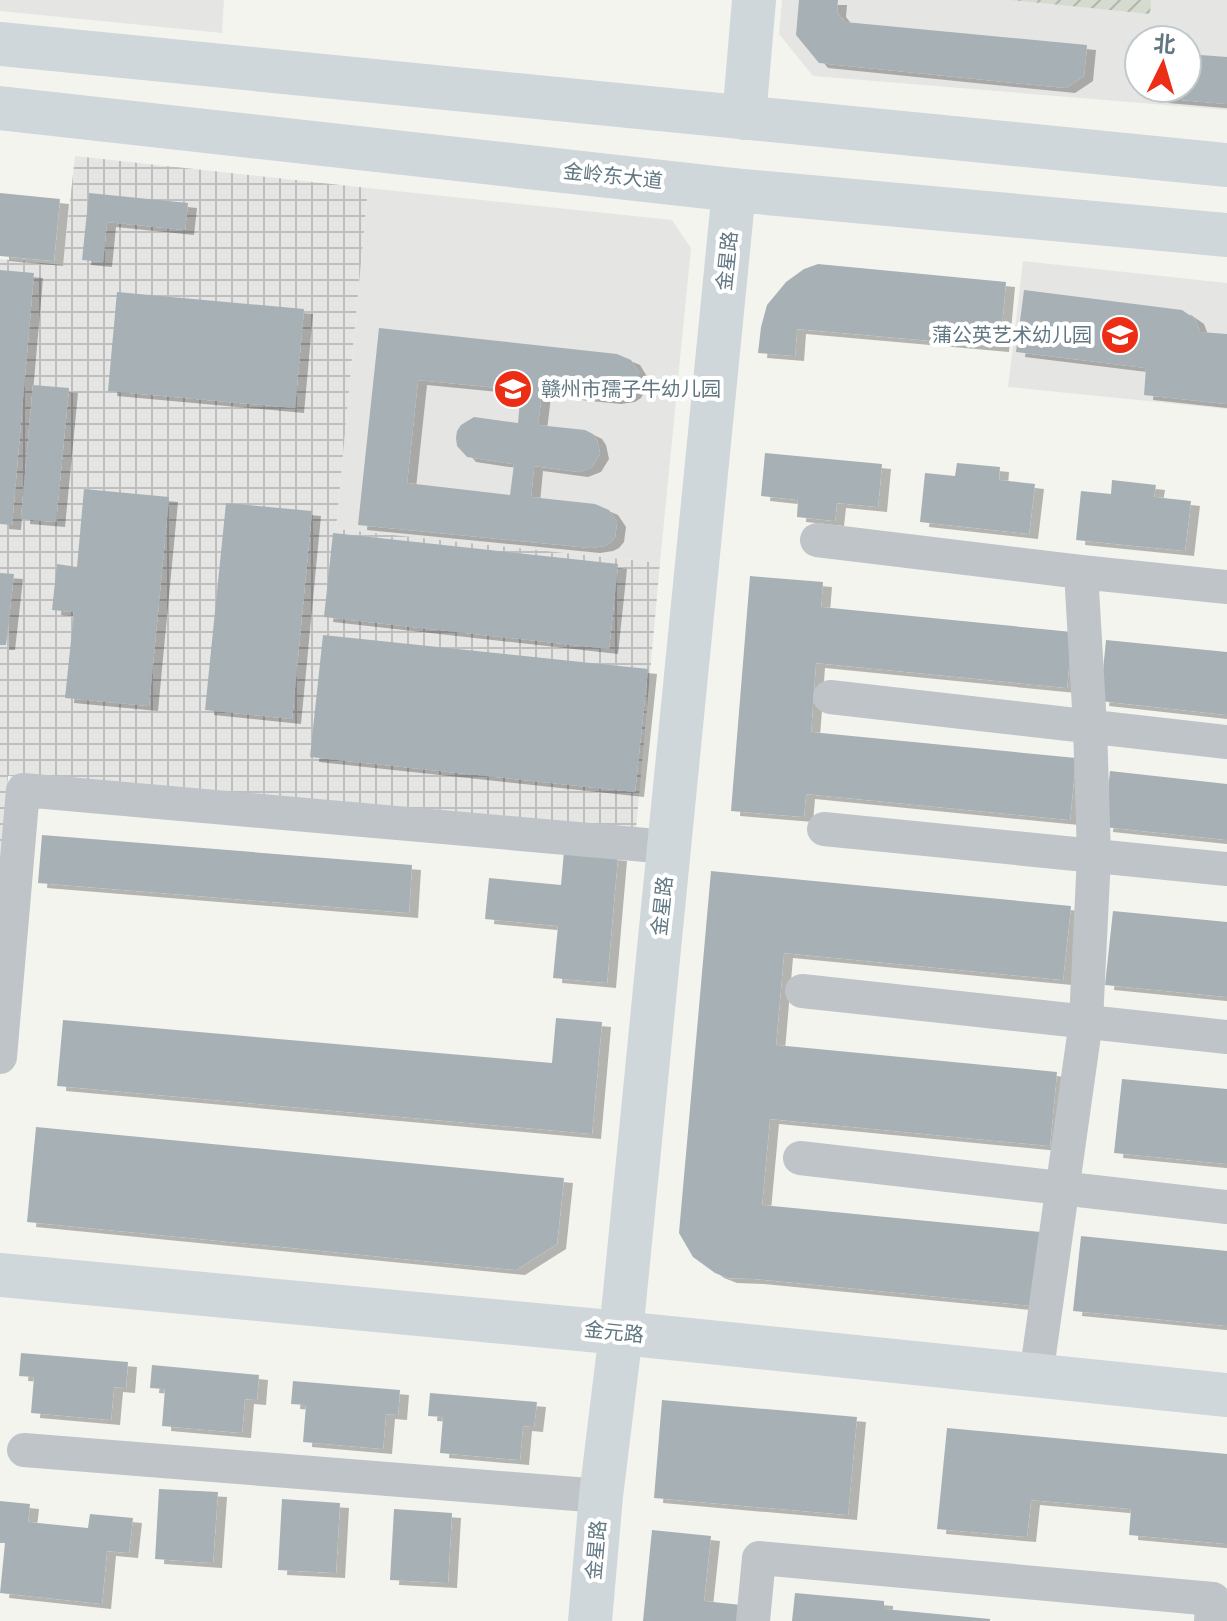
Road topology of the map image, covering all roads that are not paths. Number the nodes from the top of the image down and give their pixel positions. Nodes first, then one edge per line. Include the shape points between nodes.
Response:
1 (754, 0) edge
2 (0, 44) edge
3 (0, 108) edge
4 (744, 118) junction
5 (1227, 165) edge
6 (734, 190) junction
7 (1227, 235) edge
8 (817, 540) dead end
9 (1081, 572) junction
10 (1227, 587) edge
11 (830, 697) dead end
12 (1090, 726) junction
13 (1227, 742) edge
14 (824, 829) dead end
15 (668, 847) junction
16 (1094, 856) junction
17 (1227, 869) edge
18 (802, 991) dead end
19 (1086, 1021) junction
20 (1227, 1037) edge
21 (0, 1057) edge
22 (800, 1158) dead end
23 (1063, 1188) junction
24 (1227, 1207) edge
25 (0, 1275) edge
26 (621, 1333) junction
27 (1036, 1376) junction
28 (1227, 1395) edge
29 (24, 1450) dead end
30 (601, 1496) junction
31 (590, 1621) edge
32 (753, 1621) edge
33 (1211, 1621) edge

1 - 4 street
2 - 4 street
3 - 6 street, 金岭东大道
4 - 5 street
6 - 7 street, 金岭东大道
6 - 15 street, 金星路
8 - 9 street
9 - 10 street
9 - 12 street
11 - 12 street
12 - 13 street
12 - 16 street
14 - 16 street
15 - 21 street via 23,790
15 - 26 street, 金星路
16 - 17 street
16 - 19 street
18 - 19 street
19 - 20 street
19 - 23 street
22 - 23 street
23 - 24 street
23 - 27 street
25 - 26 street, 金元路
26 - 27 street, 金元路
26 - 30 street, 金星路
27 - 28 street, 金元路
29 - 30 street
30 - 31 street, 金星路
32 - 33 street via 759,1558 1213,1599

